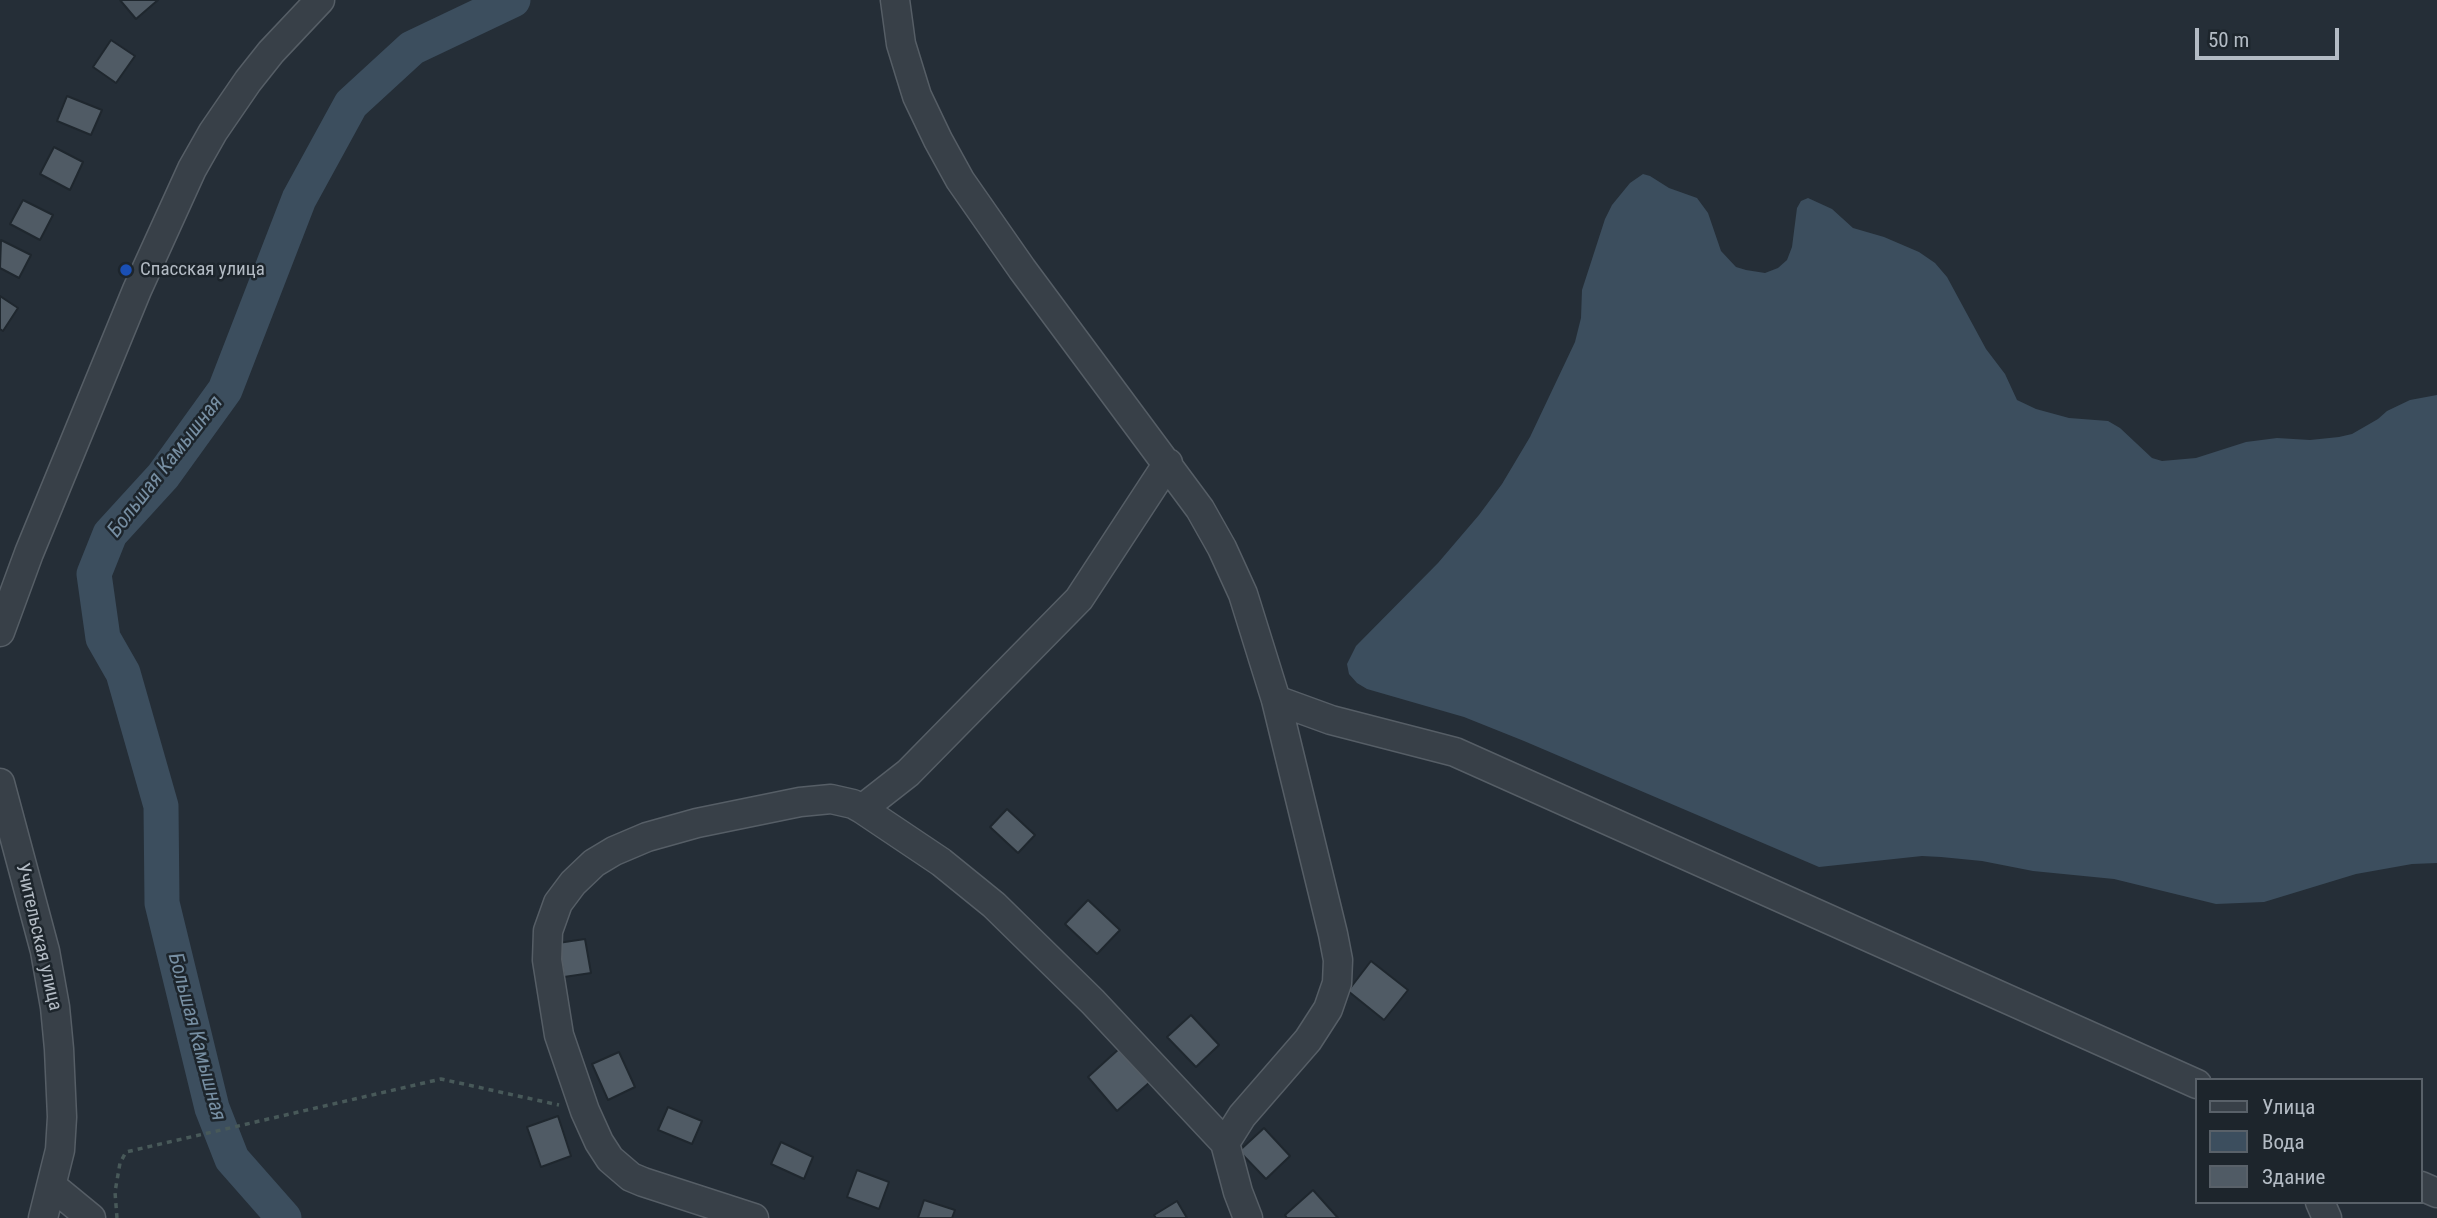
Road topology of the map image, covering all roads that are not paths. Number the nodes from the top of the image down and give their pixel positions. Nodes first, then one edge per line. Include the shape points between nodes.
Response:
1 (320, 0) edge
2 (895, 0) edge
3 (1168, 463) junction
4 (0, 632) edge
5 (1276, 700) junction
6 (0, 783) edge
7 (862, 809) junction
8 (2196, 1084) edge
9 (1225, 1143) junction
10 (52, 1185) junction
11 (43, 1218) edge
12 (91, 1218) edge
13 (754, 1218) edge
14 (1248, 1218) edge

1 - 4 street via 248,81 192,169 136,290
2 - 3 street via 901,44 917,96 960,180
3 - 5 street via 1200,509 1243,594
3 - 7 street via 1079,599 908,773
5 - 8 street via 1331,720 1455,751
5 - 9 street via 1333,934 1337,983 1328,1009 1308,1040 1242,1116
6 - 10 street, Учительская улица via 45,951 55,1007 62,1117
7 - 9 street via 941,862 994,905
7 - 13 street via 831,799 800,802 647,837 594,863 558,903 548,931 547,960 559,1035 584,1111 610,1160 631,1177
9 - 14 street
10 - 11 street, Учительская улица
10 - 12 street

